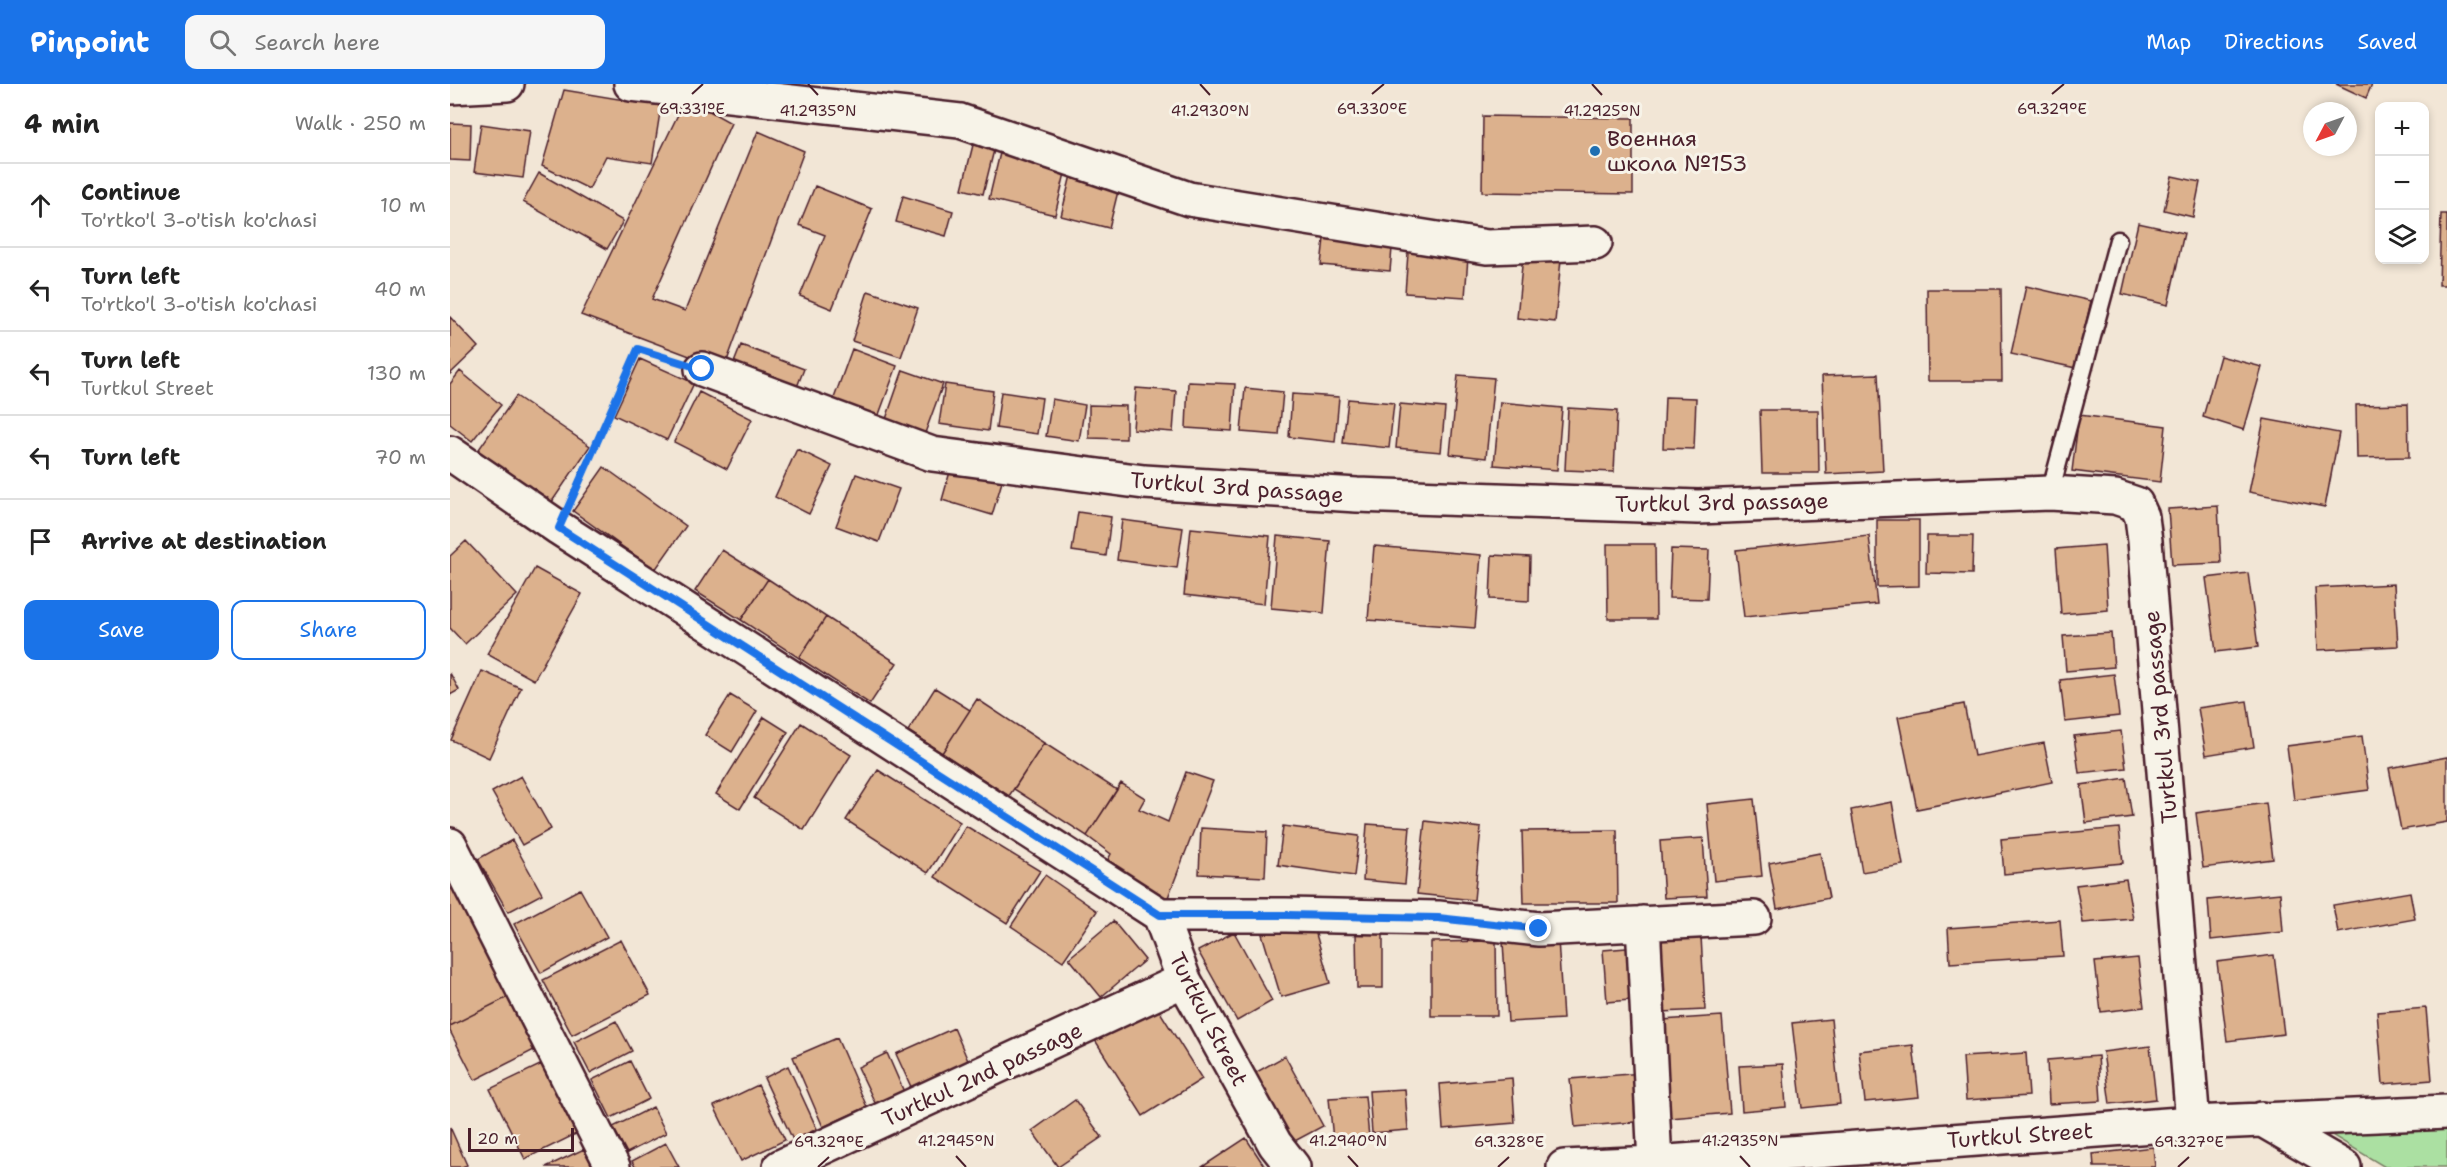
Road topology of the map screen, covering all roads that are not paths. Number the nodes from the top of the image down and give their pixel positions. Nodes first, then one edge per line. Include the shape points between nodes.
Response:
1 (507, 84) edge
2 (631, 84) edge
3 (450, 87) edge
4 (2118, 240) dead end
5 (1595, 243) dead end
6 (702, 369) road end
7 (450, 453) edge
8 (2050, 493) junction
9 (450, 845) edge
10 (1160, 915) junction
11 (1754, 918) dead end
12 (1643, 923) junction
13 (1184, 980) junction
14 (2447, 1112) edge
15 (2260, 1119) junction
16 (2193, 1123) junction
17 (1655, 1163) junction
18 (613, 1167) edge
19 (780, 1167) edge
20 (1293, 1167) edge
21 (1564, 1167) edge
22 (2344, 1167) edge

1 - 3 street
2 - 5 street via 960,121 1190,199 1487,247
4 - 8 lane
6 - 8 street, Turtkul 3rd passage via 932,454 1144,482 1357,495 1698,507
7 - 10 street via 559,528
8 - 16 street, Turtkul 3rd passage via 2115,497 2136,504 2142,517
9 - 18 street
10 - 12 street via 1438,918 1539,929
10 - 13 street, Turtkul Street
11 - 12 street
12 - 17 street
13 - 19 street, Turtkul 2nd passage
13 - 20 street, Turtkul Street via 1275,1144
14 - 15 street, Turtkul Street
15 - 16 street, Turtkul Street
15 - 22 street
16 - 17 street, Turtkul Street
17 - 21 street, Turtkul Street

